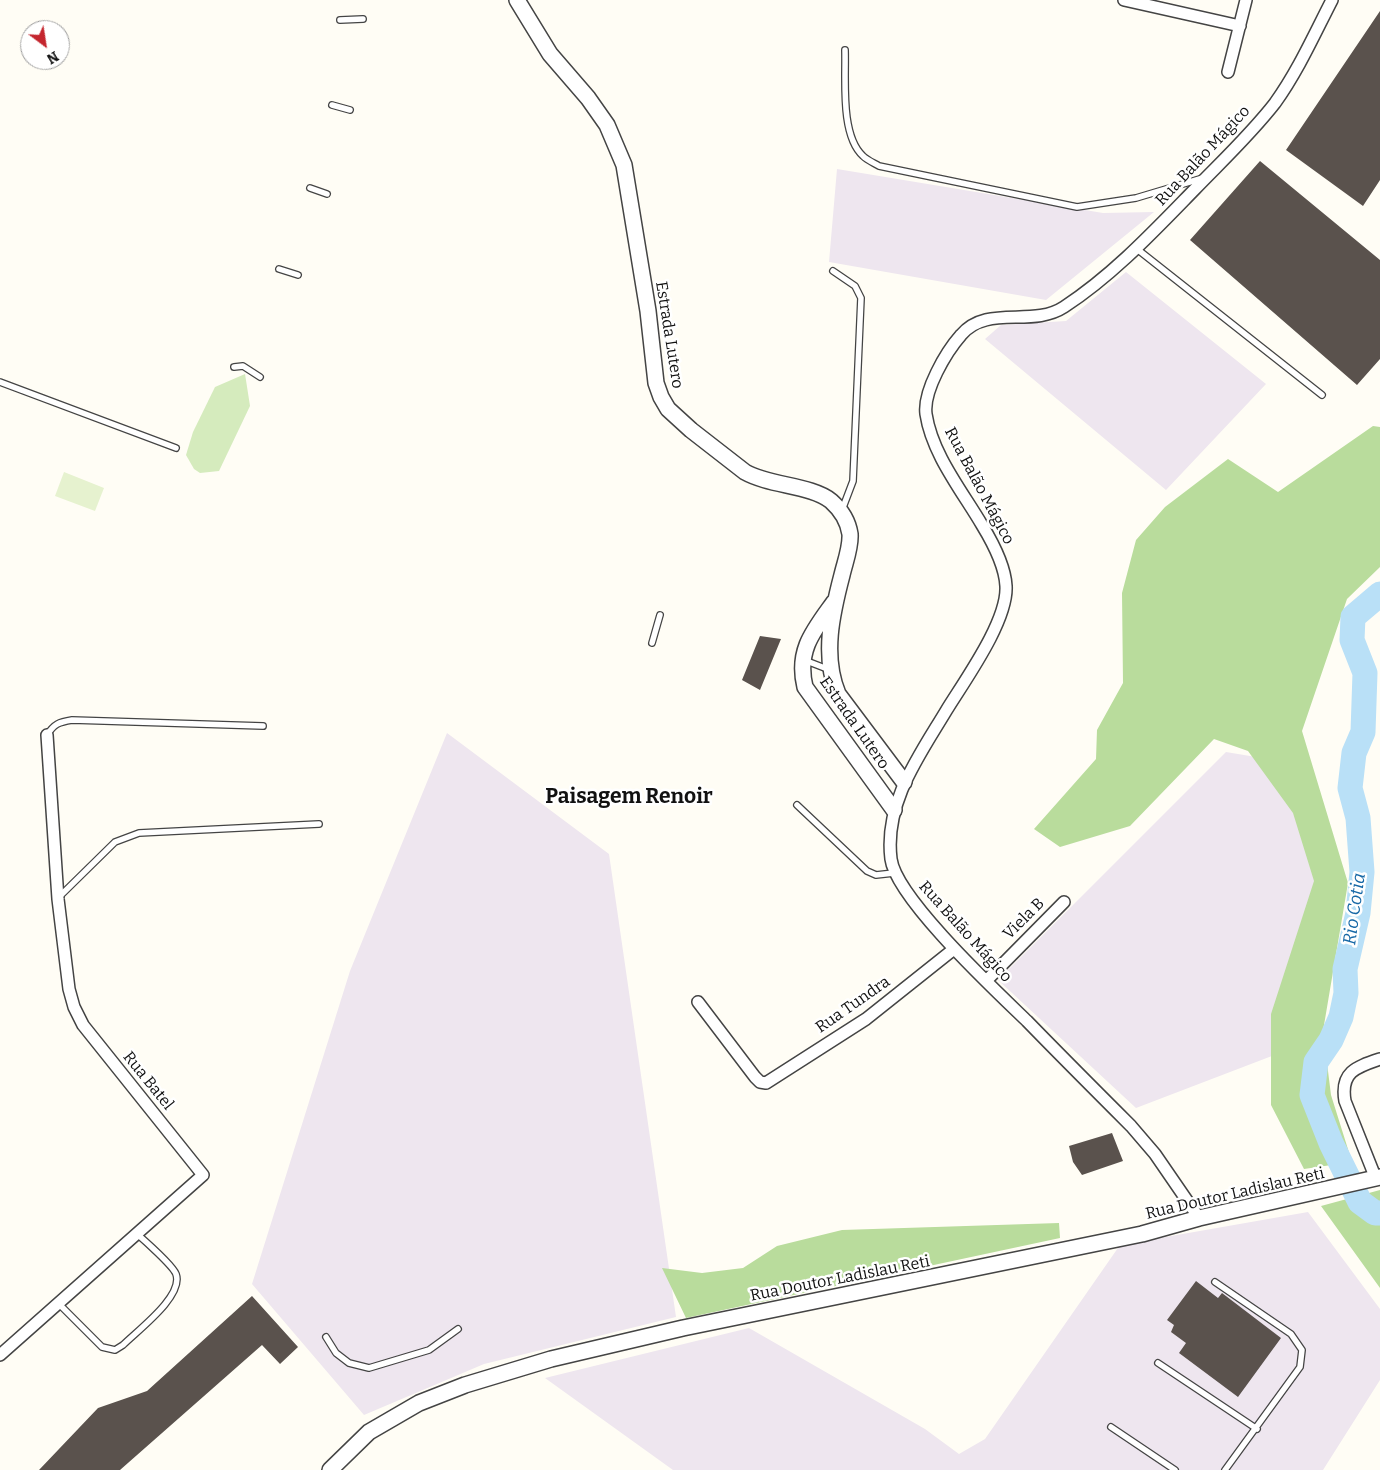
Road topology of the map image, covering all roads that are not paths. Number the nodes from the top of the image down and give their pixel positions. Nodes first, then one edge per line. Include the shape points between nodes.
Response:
1 (517, 0) edge
2 (1124, 0) edge
3 (1246, 0) edge
4 (1332, 0) edge
5 (1155, 4) edge
6 (363, 19) dead end
7 (340, 20) dead end
8 (1240, 26) junction
9 (845, 50) dead end
10 (1228, 72) dead end
11 (332, 105) dead end
12 (350, 110) dead end
13 (1208, 177) junction
14 (310, 188) dead end
15 (327, 194) dead end
16 (1136, 249) junction
17 (280, 269) dead end
18 (832, 271) dead end
19 (298, 275) dead end
20 (234, 366) dead end
21 (260, 377) dead end
22 (0, 382) edge
23 (1322, 395) dead end
24 (176, 448) dead end
25 (841, 512) junction
26 (835, 600) junction
27 (660, 616) dead end
28 (652, 643) dead end
29 (802, 658) junction
30 (830, 670) junction
31 (263, 726) dead end
32 (47, 735) joint
33 (904, 782) junction
34 (797, 805) dead end
35 (894, 810) junction
36 (319, 824) dead end
37 (894, 873) junction
38 (58, 899) junction
39 (1064, 902) dead end
40 (954, 949) junction
41 (986, 981) junction
42 (698, 1002) dead end
43 (1380, 1059) edge
44 (1374, 1179) edge
45 (1199, 1218) junction
46 (136, 1233) junction
47 (1215, 1282) dead end
48 (58, 1303) junction
49 (458, 1329) dead end
50 (326, 1337) dead end
51 (0, 1355) edge
52 (1158, 1363) dead end
53 (1111, 1427) dead end
54 (1257, 1429) junction
55 (330, 1470) edge
56 (1175, 1470) edge
57 (1225, 1470) edge

1 - 25 street, Estrada Lutero via 550,54 588,98 616,144 624,165 648,310 656,383 668,409 745,472 759,480 819,494
2 - 5 street
3 - 8 street
4 - 13 street, Rua Balão Mágico via 1298,68 1274,103
5 - 8 street
6 - 7 lane
8 - 10 street
9 - 13 lane via 848,124 853,142 863,156 879,166 1078,207 1136,198
11 - 12 lane
13 - 16 street, Rua Balão Mágico
14 - 15 lane
16 - 23 lane
16 - 33 street, Rua Balão Mágico via 1047,316 989,318 974,323 961,334 940,366 929,391 925,410 930,430 990,538 1003,569 1006,589 1004,607 990,638
17 - 19 lane
18 - 25 lane via 854,286 861,298 853,480
20 - 21 lane via 243,366
22 - 24 lane
25 - 26 street, Estrada Lutero via 850,535
26 - 29 street, Estrada Lutero via 815,629
26 - 30 street, Estrada Lutero
27 - 28 lane
29 - 30 lane
29 - 35 street, Estrada Lutero via 805,687
30 - 33 street, Estrada Lutero via 838,694
31 - 32 lane via 72,720 53,726
32 - 38 street, Rua Batel
33 - 35 street, Rua Balão Mágico
34 - 37 lane via 867,871 876,875
35 - 37 street, Rua Balão Mágico via 890,857
36 - 38 lane via 139,832 114,842
37 - 40 street, Rua Balão Mágico
38 - 46 street, Rua Batel via 70,989 83,1025 203,1175
39 - 41 street, Viela B
40 - 41 street, Rua Balão Mágico
40 - 42 street, Rua Tundra via 866,1019 766,1083 755,1077
41 - 45 street, Rua Balão Mágico via 1131,1126 1155,1154
43 - 44 street via 1346,1076 1343,1088
44 - 45 street, Rua Doutor Ladislau Reti
45 - 55 street, Rua Doutor Ladislau Reti via 1142,1234 683,1328 542,1361 465,1384 420,1403 369,1432
46 - 48 street, Rua Batel
46 - 48 lane via 176,1273 178,1286 172,1297 123,1345 115,1350 102,1346
47 - 54 lane via 1291,1334 1302,1350 1300,1367
48 - 51 street, Rua Batel
49 - 50 lane via 428,1350 369,1368 349,1363 336,1353
52 - 54 lane
53 - 56 lane
54 - 57 lane

